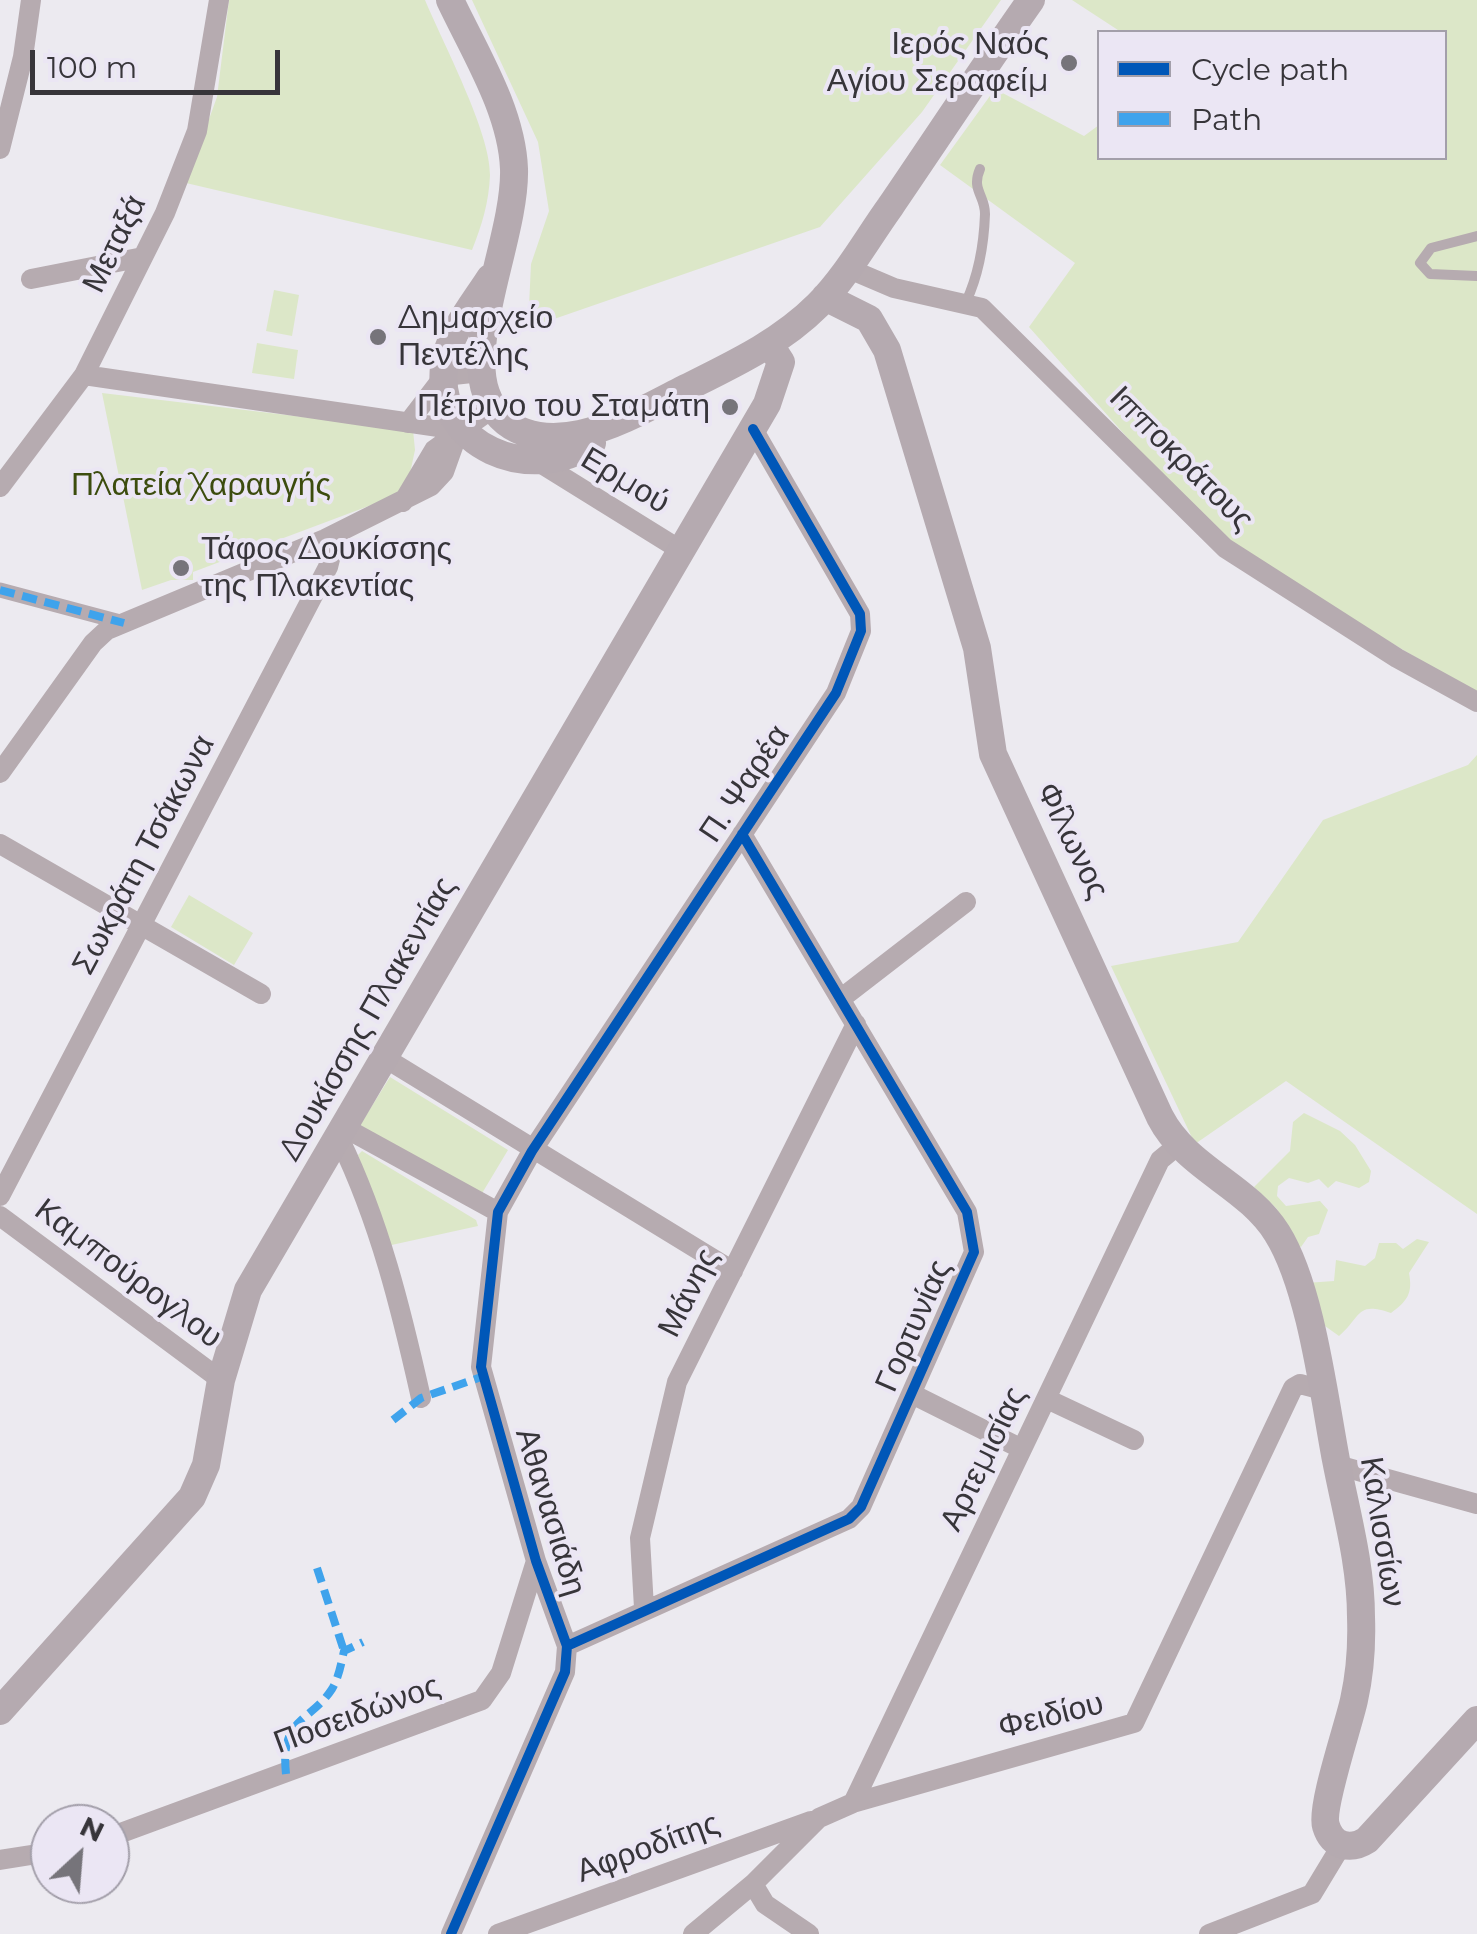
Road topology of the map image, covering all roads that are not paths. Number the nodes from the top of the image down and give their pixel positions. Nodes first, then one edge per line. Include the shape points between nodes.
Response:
1 (32, 0) edge
2 (220, 0) edge
3 (450, 0) edge
4 (1031, 0) edge
5 (0, 148) edge
6 (980, 169) dead end
7 (1477, 236) edge
8 (142, 257) junction
9 (498, 264) junction
10 (848, 268) junction
11 (1477, 276) edge
12 (31, 279) dead end
13 (825, 297) junction
14 (966, 302) junction
15 (770, 345) junction
16 (481, 372) junction
17 (84, 375) junction
18 (444, 376) junction
19 (493, 408) junction
20 (620, 420) junction
21 (408, 423) junction
22 (459, 430) junction
23 (752, 430) junction
24 (537, 461) junction
25 (0, 486) edge
26 (325, 540) junction
27 (682, 550) junction
28 (0, 590) edge
29 (124, 622) junction
30 (1477, 702) edge
31 (0, 773) edge
32 (742, 834) junction
33 (0, 844) edge
34 (966, 902) dead end
35 (140, 925) junction
36 (261, 994) dead end
37 (843, 997) junction
38 (856, 1024) junction
39 (385, 1058) junction
40 (343, 1135) junction
41 (1177, 1146) junction
42 (532, 1151) junction
43 (0, 1196) edge
44 (498, 1212) junction
45 (0, 1216) edge
46 (734, 1271) junction
47 (221, 1380) junction
48 (1323, 1390) junction
49 (912, 1394) junction
50 (421, 1398) dead end
51 (1047, 1398) junction
52 (1134, 1440) dead end
53 (1022, 1449) junction
54 (1337, 1465) junction
55 (1477, 1504) edge
56 (536, 1561) junction
57 (644, 1608) junction
58 (567, 1646) junction
59 (0, 1711) edge
60 (1477, 1720) edge
61 (853, 1803) junction
62 (819, 1818) junction
63 (130, 1830) edge
64 (1341, 1846) junction
65 (30, 1855) edge
66 (0, 1860) edge
67 (753, 1884) junction
68 (451, 1934) edge
69 (498, 1934) edge
70 (693, 1934) edge
71 (809, 1934) edge
72 (1209, 1934) edge

1 - 5 street
2 - 8 street, Μεταξά via 197,131
3 - 9 main road via 493,93 514,166
4 - 10 main road
6 - 14 lane via 975,189 985,214 976,281
7 - 11 lane via 1430,248 1420,263 1430,274
8 - 12 street
8 - 17 street, Μεταξά
9 - 16 main road
9 - 18 main road via 449,345
10 - 13 main road
10 - 14 street, Ιπποκράτους via 894,288
13 - 15 main road
13 - 41 main road, Φίλωνος via 869,319 888,350 977,648 993,754
14 - 30 street, Ιπποκράτους via 1002,323 1226,548
15 - 20 main road
15 - 23 main road, Δουκίσσης Πλακεντίας via 780,369
16 - 18 street
16 - 19 main road
17 - 21 street
17 - 25 street, Μεταξά
18 - 21 street
18 - 22 main road via 446,403
19 - 20 main road via 510,426 545,438
19 - 22 street
20 - 24 main road via 585,448
21 - 22 street
22 - 24 main road via 500,455
22 - 26 street via 444,472 431,486
23 - 27 main road, Δουκίσσης Πλακεντίας
23 - 32 street, Π. Ψαρέα via 860,614 861,631 836,693
24 - 27 street, Ερμού
26 - 29 street
26 - 35 street, Σωκράτη Τσάκωνα via 328,567
27 - 39 main road, Δουκίσσης Πλακεντίας
28 - 29 street
29 - 31 street via 93,643
32 - 37 street, Γορτυνίας
32 - 42 street, Π. Ψαρέα
33 - 35 street
34 - 37 street
35 - 36 street
35 - 43 street, Σωκράτη Τσάκωνα
37 - 38 street, Γορτυνίας
38 - 46 street, Μάνης
38 - 49 street, Γορτυνίας via 967,1212 972,1233 974,1252
39 - 40 main road, Δουκίσσης Πλακεντίας
39 - 42 street
40 - 44 street
40 - 47 main road, Δουκίσσης Πλακεντίας via 248,1290
40 - 50 street via 398,1297
41 - 48 main road, Φίλωνος via 1278,1235
41 - 51 street, Αρτεμισίας via 1160,1160
42 - 44 street, Αθανασιάδη
42 - 46 street
44 - 56 street, Αθανασιάδη via 481,1367
45 - 47 street, Καμπούρογλου
46 - 57 street, Μάνης via 667,1410 640,1538
47 - 59 main road, Δουκίσσης Πλακεντίας via 206,1465 185,1510
48 - 54 main road, Καλισσίων
48 - 61 street, Φειδίου via 1293,1388 1134,1723
49 - 53 street
49 - 57 street, Γορτυνίας via 861,1508 849,1518
51 - 52 street
51 - 53 street, Αρτεμισίας
53 - 61 street, Αρτεμισίας
54 - 55 street
54 - 64 main road, Καλισσίων via 1361,1618 1354,1699 1325,1816
56 - 58 street, Αθανασιάδη
56 - 63 street, Ποσειδώνος via 500,1673 482,1700
57 - 58 street, Γορτυνίας
58 - 68 street, Αθανασιάδη via 556,1698
60 - 64 main road via 1366,1840
61 - 62 street, Φειδίου
62 - 67 street, Φειδίου
62 - 69 street, Αφροδίτης
64 - 72 street via 1312,1894
65 - 66 street
67 - 70 street, Φειδίου
67 - 71 street via 765,1904

